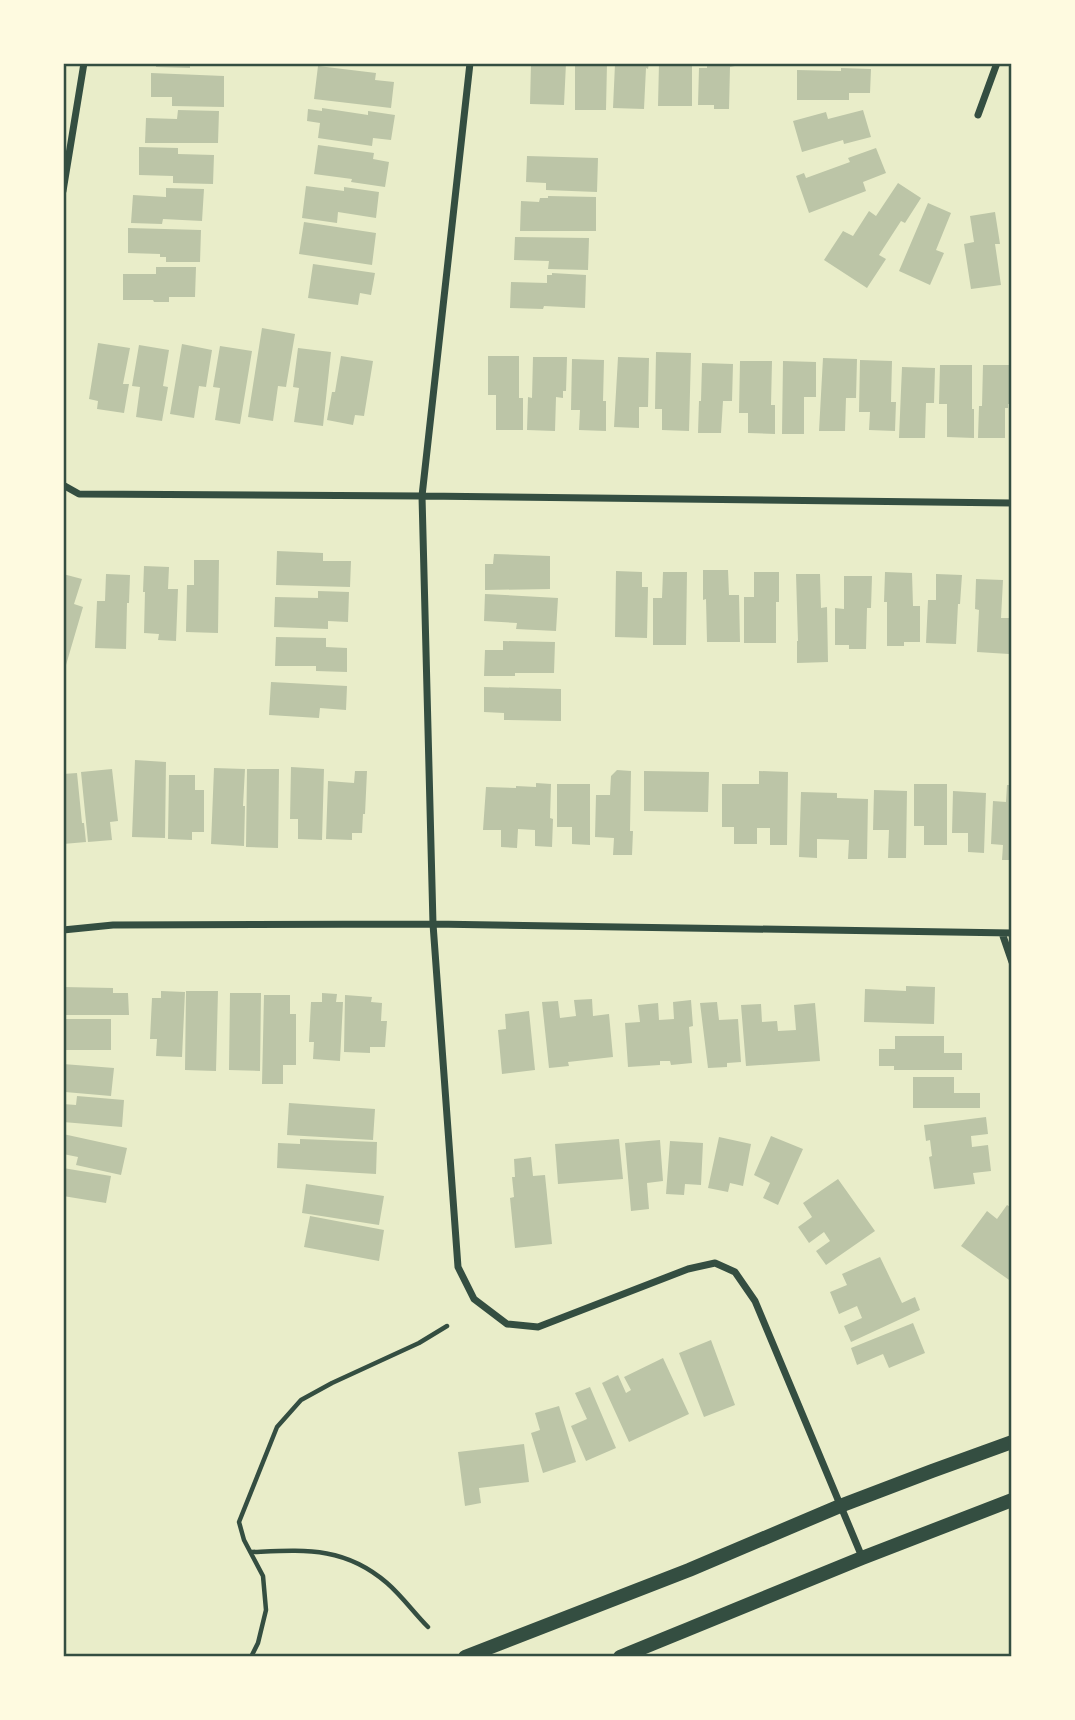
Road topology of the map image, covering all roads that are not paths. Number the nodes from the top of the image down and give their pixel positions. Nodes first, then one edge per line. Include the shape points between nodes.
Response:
1 (84, 63) edge
2 (470, 63) edge
3 (997, 63) edge
4 (978, 115) dead end
5 (63, 191) edge
6 (63, 485) edge
7 (422, 496) junction
8 (1012, 503) edge
9 (433, 924) junction
10 (63, 930) edge
11 (1002, 933) junction
12 (1012, 933) edge
13 (1012, 962) edge
14 (1012, 1443) edge
15 (1012, 1500) edge
16 (840, 1506) junction
17 (862, 1558) junction
18 (465, 1657) edge
19 (620, 1657) edge

1 - 5 street
2 - 7 street
3 - 4 street
6 - 7 street via 79,494
7 - 8 street
7 - 9 street
9 - 10 street via 113,925
9 - 11 street
9 - 16 street via 458,1267 474,1299 507,1324 538,1327 688,1269 715,1263 735,1272 755,1301
11 - 12 street
11 - 13 street
14 - 16 main road
15 - 17 main road
16 - 17 street
16 - 18 main road
17 - 19 main road

